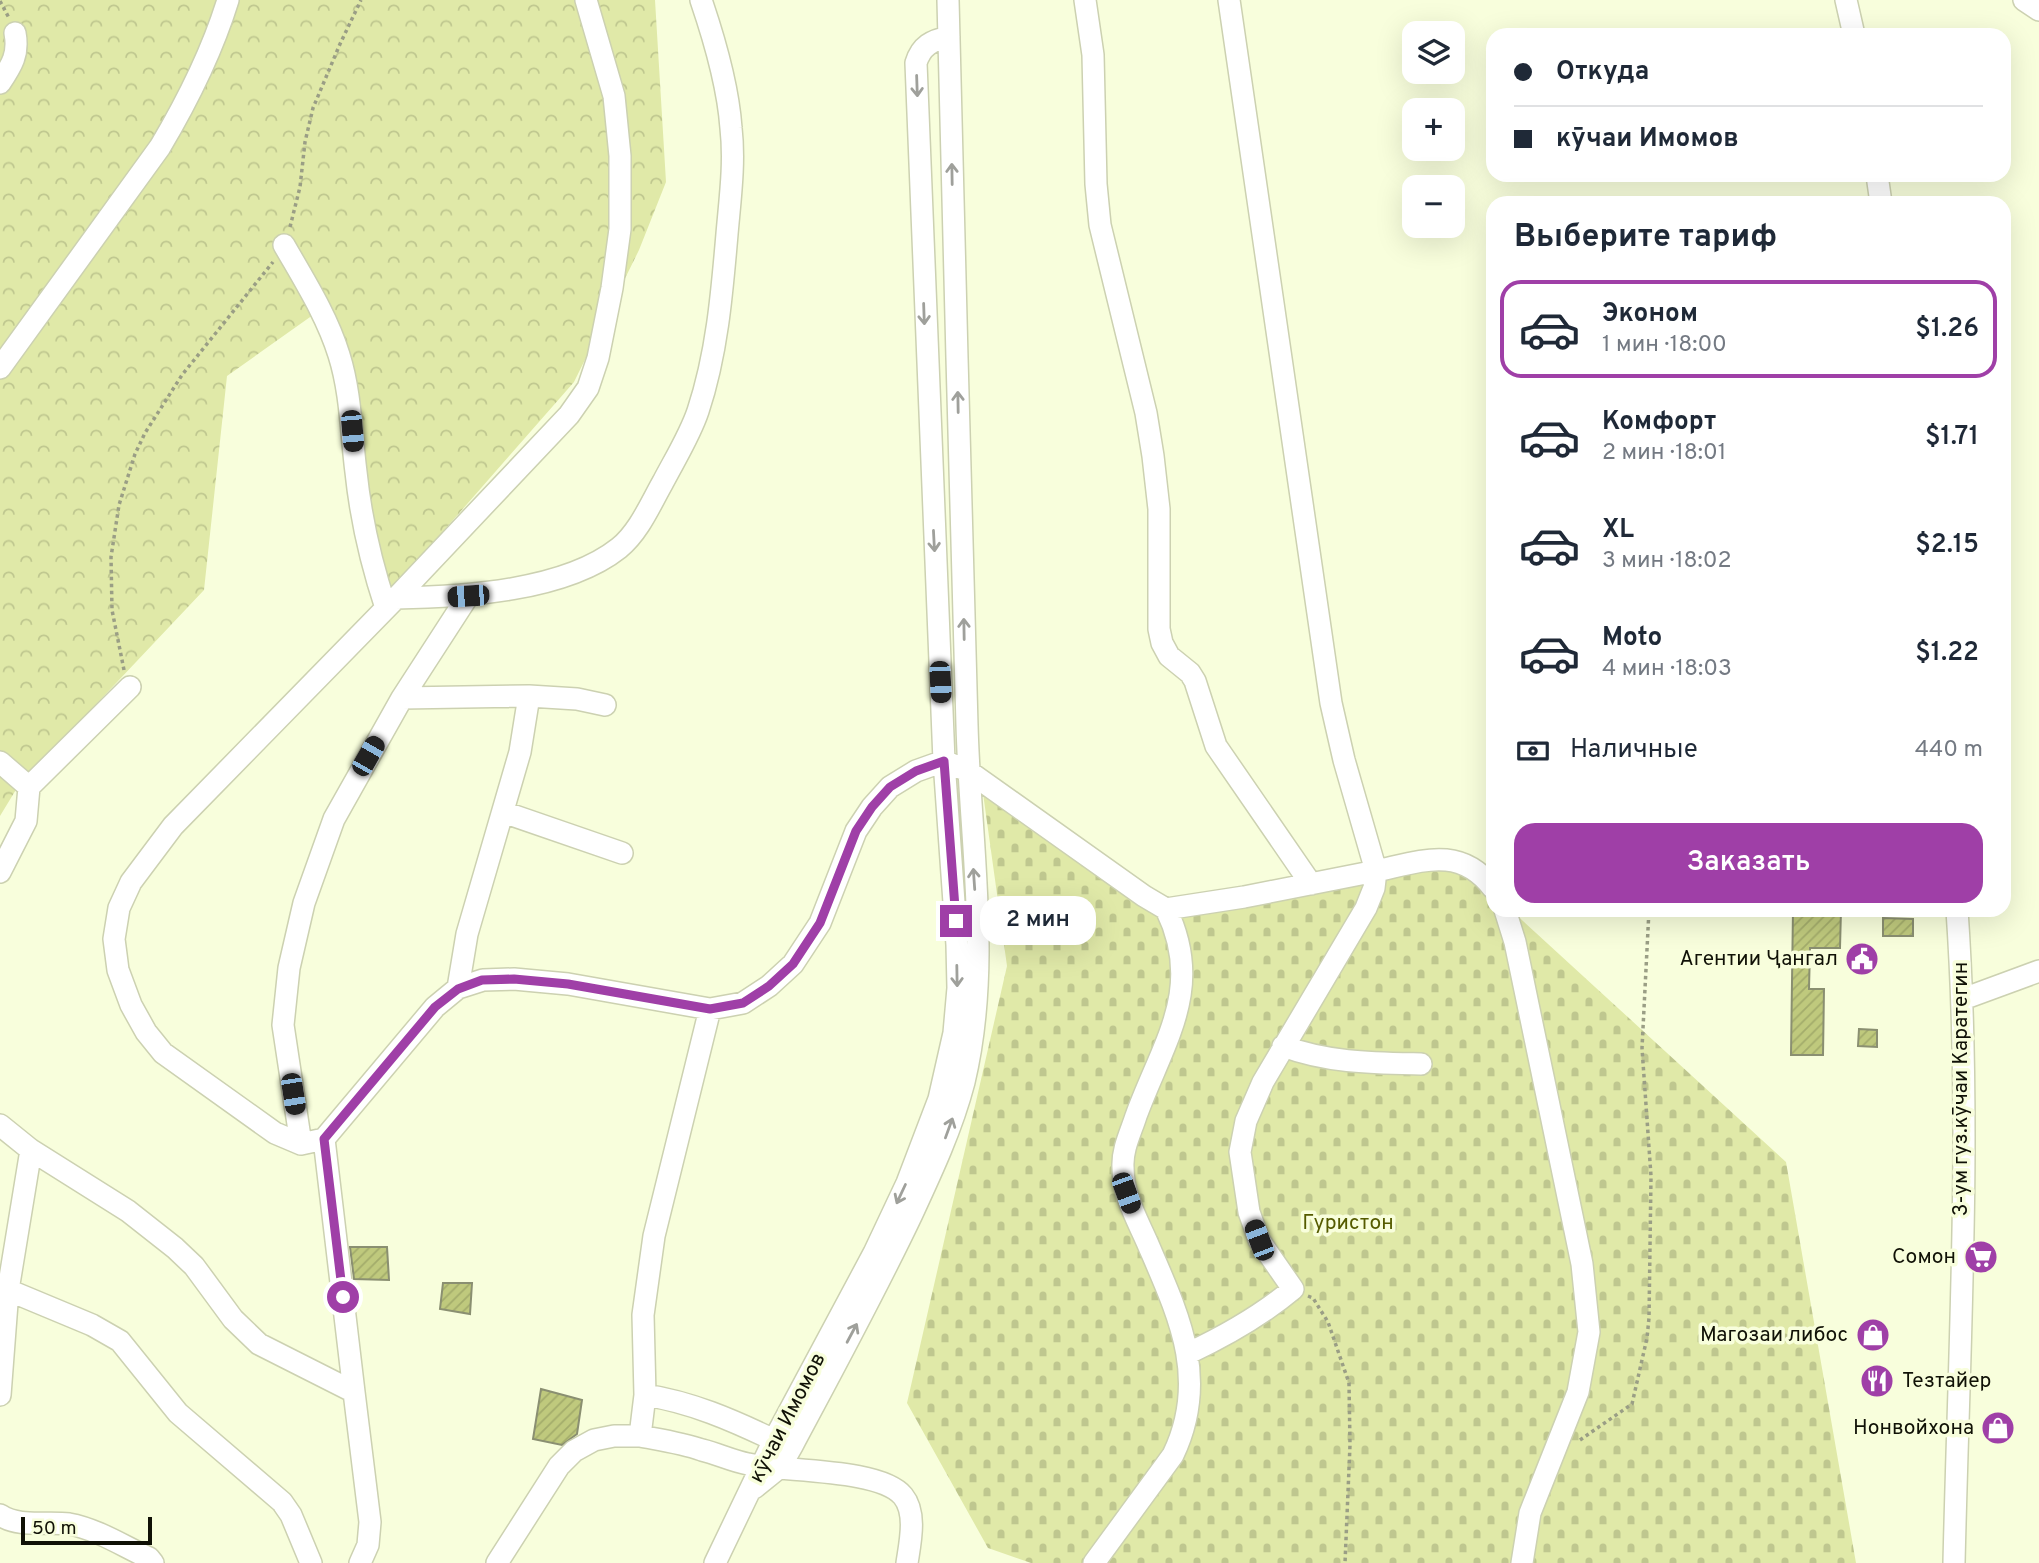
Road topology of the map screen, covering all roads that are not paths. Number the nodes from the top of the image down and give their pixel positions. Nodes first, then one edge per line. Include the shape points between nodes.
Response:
1 (228, 0) edge
2 (586, 0) edge
3 (701, 0) edge
4 (948, 0) edge
5 (1085, 0) edge
6 (1229, 0) edge
7 (1846, 0) edge
8 (2024, 0) edge
9 (2039, 10) edge
10 (1852, 28) edge
11 (15, 33) dead end
12 (949, 37) junction
13 (0, 83) edge
14 (284, 245) road end
15 (0, 368) edge
16 (468, 596) junction
17 (391, 603) junction
18 (130, 687) road end
19 (529, 696) junction
20 (402, 698) junction
21 (605, 705) dead end
22 (944, 761) junction
23 (0, 762) edge
24 (968, 771) junction
25 (29, 787) junction
26 (503, 812) junction
27 (622, 853) dead end
28 (1376, 871) junction
29 (0, 872) edge
30 (1486, 881) edge
31 (1311, 884) junction
32 (1166, 909) junction
33 (1507, 917) edge
34 (1957, 917) edge
35 (2039, 971) edge
36 (458, 989) junction
37 (1963, 999) junction
38 (710, 1009) junction
39 (1283, 1045) junction
40 (1421, 1065) dead end
41 (0, 1125) edge
42 (324, 1139) junction
43 (301, 1144) junction
44 (31, 1150) junction
45 (4, 1289) edge
46 (1188, 1353) junction
47 (354, 1392) junction
48 (0, 1395) edge
49 (645, 1395) junction
50 (640, 1436) junction
51 (774, 1440) junction
52 (771, 1466) junction
53 (0, 1515) edge
54 (153, 1563) edge
55 (311, 1563) edge
56 (360, 1563) edge
57 (497, 1563) edge
58 (715, 1563) edge
59 (907, 1563) edge
60 (1094, 1563) edge
61 (1521, 1563) edge
62 (1954, 1563) edge

1 - 15 street via 206,60 160,147
2 - 17 street via 614,96 620,156 620,229 598,358 588,388 569,415
3 - 16 street via 732,131 721,293 712,359 697,413 661,486 621,547 564,575
4 - 12 street, кӯчаи Имомов
5 - 31 street via 1093,55 1100,225 1153,456 1162,643 1195,681 1216,746
6 - 28 street via 1331,703
7 - 10 street
8 - 9 street
11 - 13 street via 15,60
12 -> 22 street, кӯчаи Имомов via 929,43 916,63
24 -> 12 street, кӯчаи Имомов
14 - 17 street via 339,354 351,411 364,532 372,565
16 - 17 street
16 - 20 street
17 - 43 street via 173,826 131,882 119,908 114,939 118,970 146,1032 163,1053 254,1121
18 - 25 street
19 - 20 street
19 - 21 street
19 - 26 street
20 - 43 street via 334,818 317,860 289,968 283,1025
22 - 24 street
22 - 38 street via 890,787 872,807 856,831 820,923 793,964 743,1003
22 -> 51 street, кӯчаи Имомов via 958,988 945,1077 916,1159 874,1253
23 - 25 street
24 - 32 street
52 -> 24 street, кӯчаи Имомов via 908,1223 949,1130 964,1081 978,986
25 - 29 street via 26,821
26 - 27 street
26 - 36 street via 467,934
28 - 30 street via 1428,859 1452,859 1475,869
28 - 31 street
28 - 39 street via 1366,908
31 - 32 street
32 - 46 street via 1182,953 1180,1001 1125,1148 1123,1177
33 - 61 street via 1582,1264 1588,1332 1578,1392 1530,1513
34 - 37 street, 3-ум гуз.кӯчаи Каратегин
35 - 37 street
36 - 38 street via 482,980 527,980
36 - 42 street via 435,1007
37 - 62 street, 3-ум гуз.кӯчаи Каратегин
38 - 49 street via 654,1236 643,1315
39 - 40 street via 1332,1059
39 - 46 street via 1246,1121 1240,1152 1249,1212 1259,1240 1293,1289
41 - 44 street
42 - 43 street
42 - 47 street
44 - 45 street
44 - 47 street via 128,1211 176,1248 259,1344
45 - 48 street
45 - 55 street via 120,1341 178,1413 282,1502
46 - 60 street via 1189,1400 1181,1440 1136,1510
47 - 56 street via 370,1522 368,1545
49 - 50 street
49 - 51 street via 722,1415
50 - 52 street
50 - 57 street via 594,1440 574,1451 559,1466
51 - 52 street, кӯчаи Имомов
52 - 58 street, кӯчаи Имомов via 750,1491
52 - 59 street via 837,1473 888,1485 902,1494 911,1519
53 - 54 street via 9,1521 69,1524 90,1530

